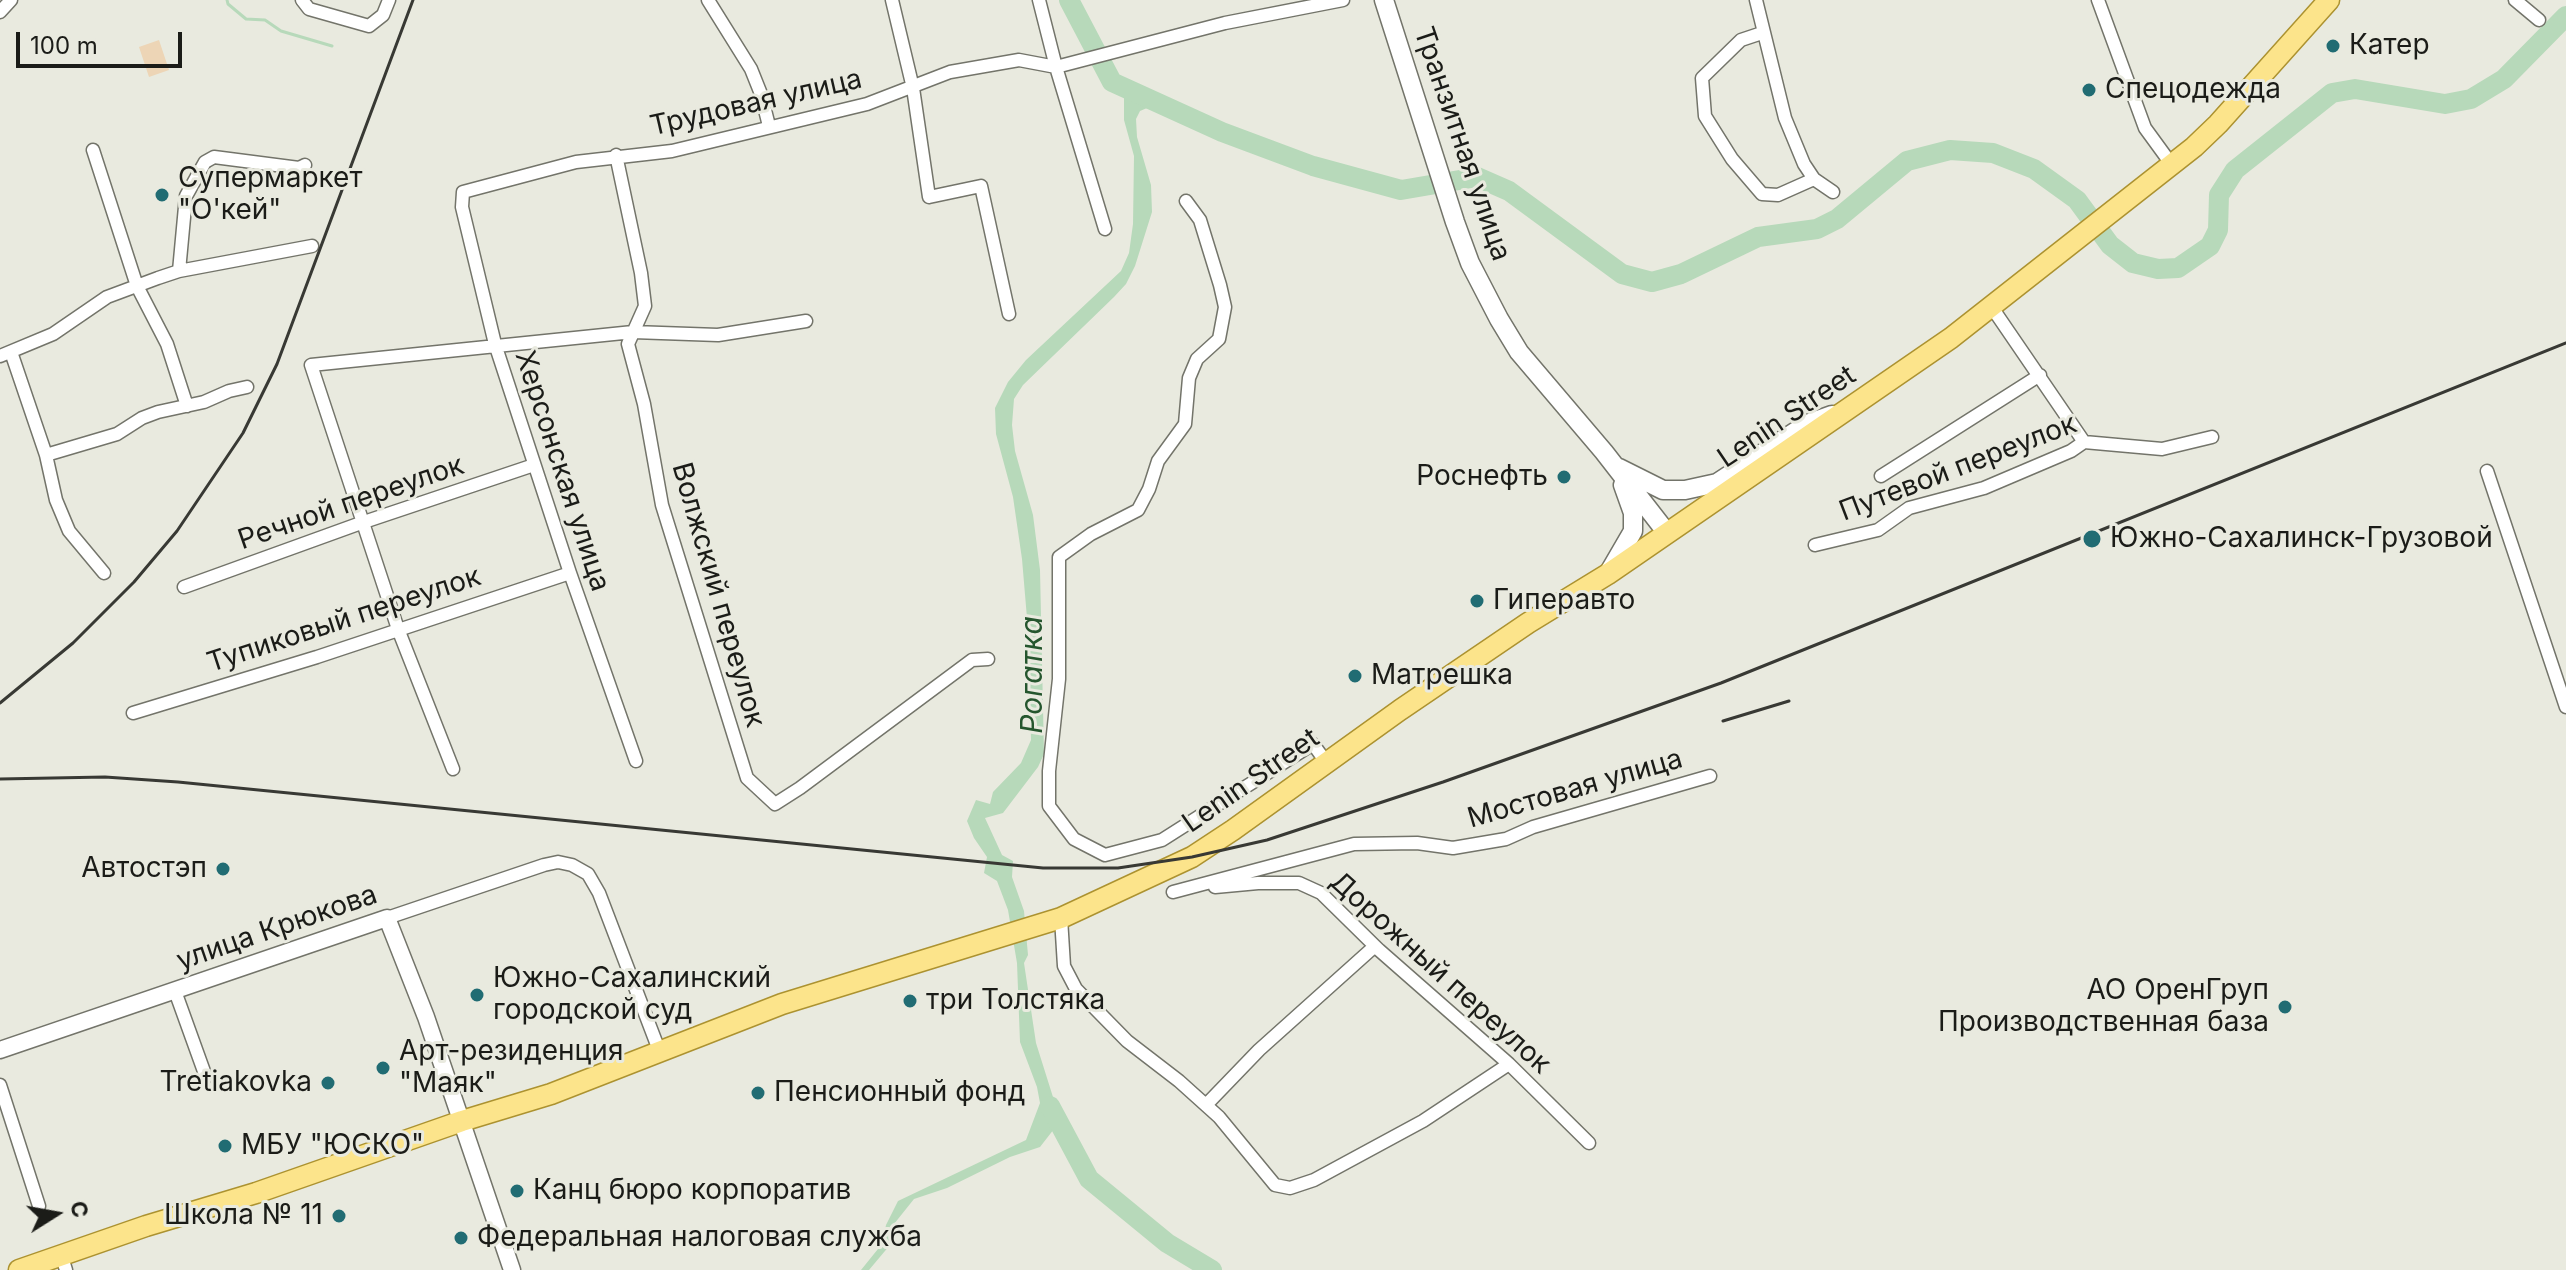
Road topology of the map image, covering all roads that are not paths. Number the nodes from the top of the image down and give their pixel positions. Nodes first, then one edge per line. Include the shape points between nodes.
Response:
1 (11, 0) edge
2 (302, 0) edge
3 (389, 0) edge
4 (708, 0) edge
5 (892, 0) edge
6 (1039, 0) edge
7 (1343, 0) edge
8 (1384, 0) edge
9 (1756, 0) edge
10 (2098, 0) edge
11 (2329, 0) edge
12 (2515, 0) edge
13 (0, 12) edge
14 (2539, 20) dead end
15 (1762, 33) junction
16 (1056, 67) junction
17 (913, 88) junction
18 (769, 126) junction
19 (93, 150) dead end
20 (616, 155) junction
21 (305, 165) dead end
22 (2172, 165) junction
23 (1814, 179) junction
24 (463, 192) joint
25 (1833, 192) dead end
26 (1186, 201) dead end
27 (1105, 229) dead end
28 (312, 246) dead end
29 (179, 271) junction
30 (137, 286) junction
31 (1991, 306) junction
32 (1009, 314) dead end
33 (806, 321) dead end
34 (633, 332) junction
35 (495, 344) junction
36 (6, 354) edge
37 (2040, 375) junction
38 (247, 387) dead end
39 (187, 406) junction
40 (1848, 409) junction
41 (2212, 437) dead end
42 (2084, 442) junction
43 (46, 455) junction
44 (534, 465) junction
45 (1613, 465) junction
46 (2487, 471) dead end
47 (1881, 476) dead end
48 (361, 523) junction
49 (1667, 533) junction
50 (1815, 545) dead end
51 (104, 573) dead end
52 (570, 573) junction
53 (1608, 574) junction
54 (184, 587) dead end
55 (398, 629) junction
56 (988, 659) dead end
57 (2566, 707) edge
58 (133, 713) dead end
59 (636, 761) dead end
60 (1326, 762) junction
61 (453, 769) dead end
62 (1710, 776) dead end
63 (1148, 879) junction
64 (1173, 892) junction
65 (387, 918) junction
66 (1054, 920) junction
67 (1375, 946) junction
68 (175, 991) junction
69 (0, 1050) edge
70 (659, 1050) junction
71 (1509, 1064) junction
72 (206, 1077) dead end
73 (0, 1085) edge
74 (1206, 1105) junction
75 (462, 1121) junction
76 (1589, 1143) dead end
77 (39, 1206) dead end
78 (64, 1262) edge
79 (19, 1270) edge
80 (512, 1270) edge

1 - 13 street
2 - 3 street via 309,9 369,26 383,15
4 - 18 street via 751,69
5 - 17 street
6 - 16 street
7 - 16 street via 1225,23
8 - 45 main road, Транзитная улица via 1470,263 1519,352
9 - 15 street
10 - 22 street via 2145,128
11 - 22 main road, Lenin Street via 2218,124
12 - 14 street
15 - 23 street via 1785,118
15 - 23 street via 1741,40 1702,78 1705,116 1762,194 1778,195
16 - 17 street, Трудовая улица via 1019,60 950,72
16 - 27 street
17 - 18 street, Трудовая улица
17 - 32 street via 929,197 981,186
18 - 20 street, Трудовая улица via 672,151
19 - 30 street
20 - 24 street, Трудовая улица
20 - 34 street, Волжский переулок via 645,306
21 - 29 street via 214,157 205,162 186,196
22 - 31 main road, Lenin Street
23 - 25 street
24 - 35 street, Херсонская улица via 462,207
26 - 60 street via 1200,220 1220,285 1225,307 1219,339 1197,359 1189,378 1185,424 1158,461 1138,510 1059,557 1059,679 1049,806 1074,839 1105,855 1162,840 1313,744
28 - 29 street
29 - 30 street
30 - 36 street via 107,297 53,334
30 - 39 street via 167,344
31 - 37 street
31 - 40 main road, Lenin Street
33 - 34 street via 718,335
34 - 35 street
34 - 56 street, Волжский переулок via 628,344 683,578 747,778 775,804 972,660
35 - 44 street, Херсонская улица
35 - 48 street via 311,365
36 - 43 street
37 - 42 street
37 - 47 street
38 - 39 street
39 - 43 street
40 - 45 main road via 1807,424 1717,483 1663,490
40 - 49 main road, Lenin Street
41 - 42 street, Путевой переулок via 2162,449
42 - 50 street, Путевой переулок via 1984,488 1909,508 1878,530
43 - 51 street via 69,531
44 - 48 street, Речной переулок
44 - 52 street, Херсонская улица
45 - 49 main road, Транзитная улица
45 - 53 main road via 1633,513 1633,531
46 - 57 street
48 - 54 street, Речной переулок
48 - 55 street
49 - 53 main road, Lenin Street
52 - 55 street, Тупиковый переулок
52 - 59 street, Херсонская улица
53 - 60 main road, Lenin Street
55 - 58 street, Тупиковый переулок
55 - 61 street
60 - 63 main road, Lenin Street via 1192,857
62 - 64 street, Мостовая улица via 1506,839 1453,848 1354,844
63 - 64 street
63 - 66 main road, Lenin Street
64 - 67 street, Дорожный переулок via 1299,883 1321,893
65 - 68 street, улица Крюкова
65 - 70 street, улица Крюкова via 544,865 572,865 588,874 599,893
65 - 75 street
66 - 70 main road, Lenin Street via 782,1004
66 - 74 street via 1064,966 1076,989 1127,1041
67 - 71 street, Дорожный переулок
67 - 74 street
68 - 69 street, улица Крюкова
68 - 72 street
70 - 75 main road, Lenin Street via 551,1094
71 - 74 street via 1423,1121 1290,1188 1275,1185
71 - 76 street, Дорожный переулок
73 - 77 street
75 - 78 main road, Lenin Street via 146,1226
75 - 80 street
78 - 79 main road, Lenin Street

